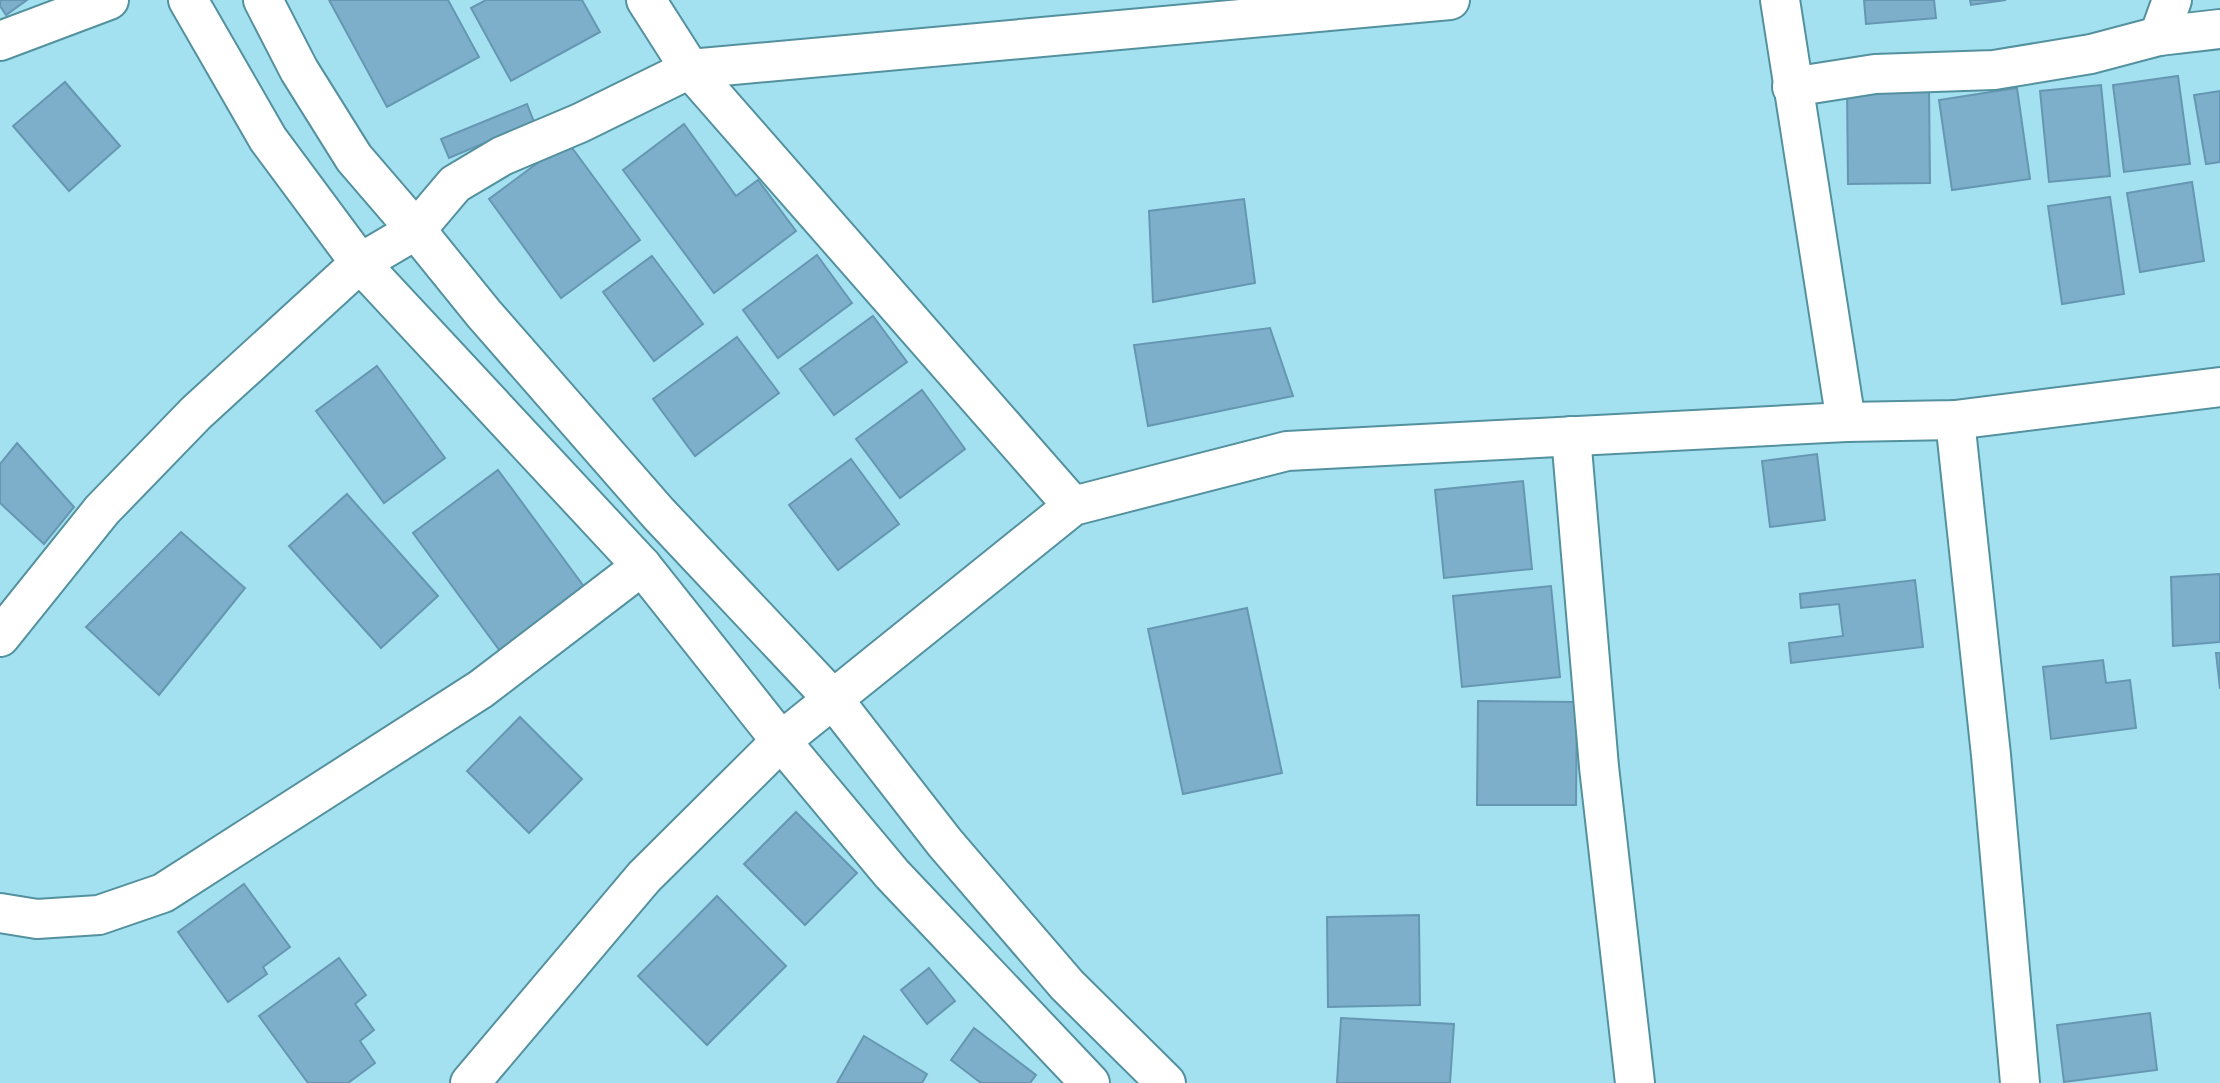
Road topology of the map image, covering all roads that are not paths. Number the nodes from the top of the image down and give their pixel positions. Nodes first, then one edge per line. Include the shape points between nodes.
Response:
1 (109, 0) edge
2 (188, 0) edge
3 (263, 0) edge
4 (646, 0) edge
5 (1450, 0) edge
6 (1780, 0) edge
7 (2172, 0) edge
8 (2157, 18) edge
9 (2220, 29) edge
10 (0, 41) edge
11 (690, 69) junction
12 (1792, 87) junction
13 (416, 230) junction
14 (360, 263) junction
15 (2220, 387) edge
16 (1955, 420) junction
17 (1846, 422) junction
18 (1571, 436) junction
19 (1073, 506) junction
20 (642, 566) junction
21 (0, 637) edge
22 (833, 699) junction
23 (781, 741) junction
24 (0, 913) edge
25 (470, 1083) edge
26 (1090, 1083) edge
27 (1166, 1083) edge
28 (1635, 1083) edge
29 (2020, 1083) edge

1 - 10 street
2 - 14 street via 268,139
3 - 13 street via 299,70 354,158
4 - 11 street
5 - 11 street
6 - 12 street
7 - 8 street
8 - 9 street
8 - 12 street via 2091,54 1994,70 1875,74
11 - 13 street via 502,156 454,184
11 - 19 street
12 - 17 street
13 - 14 street
13 - 22 street via 658,513
14 - 20 street
14 - 21 street via 196,413 102,510
15 - 16 street
16 - 17 street
16 - 29 street
17 - 18 street
18 - 19 street via 1287,451
18 - 28 street via 1599,767
19 - 22 street
20 - 23 street
20 - 24 street via 481,689 163,893 99,915 37,919
22 - 23 street
22 - 27 street via 945,843 1067,985
23 - 25 street via 645,877
23 - 26 street via 892,874

